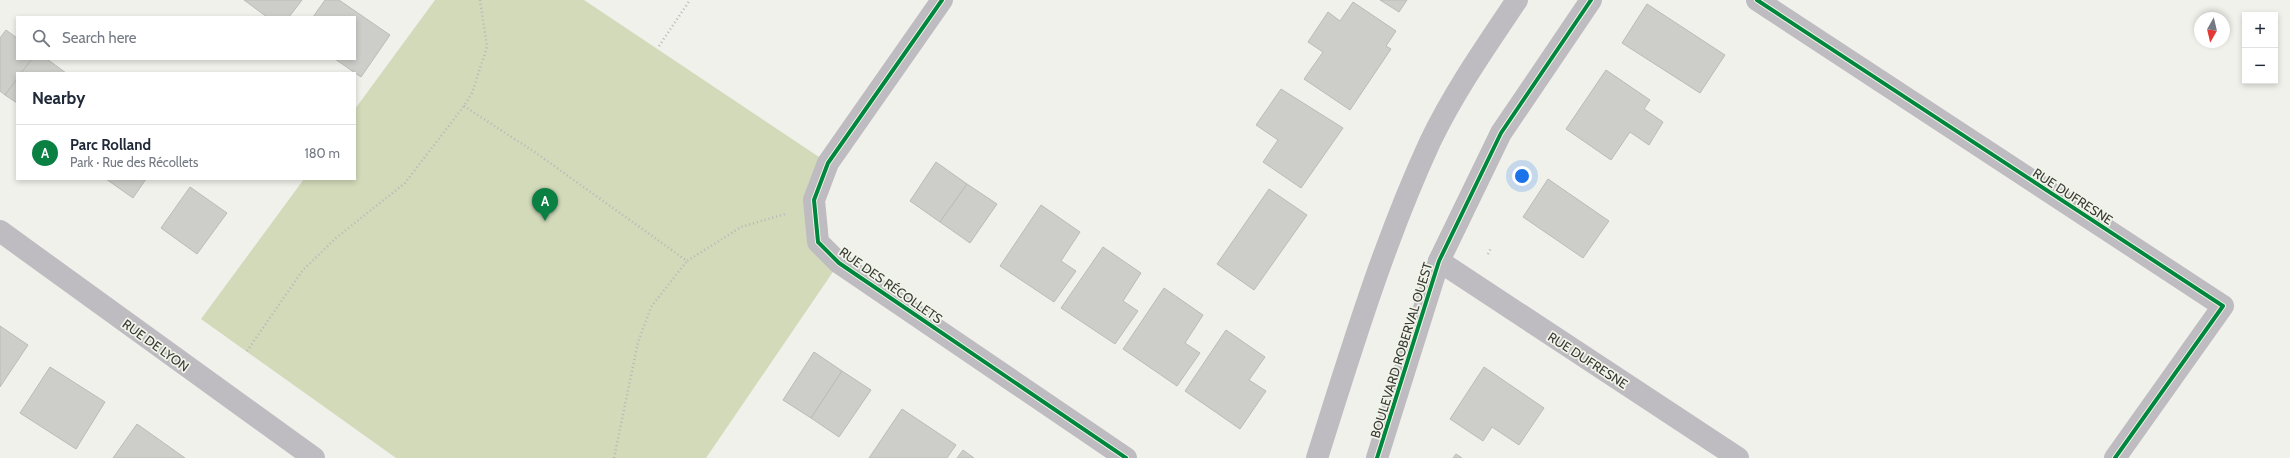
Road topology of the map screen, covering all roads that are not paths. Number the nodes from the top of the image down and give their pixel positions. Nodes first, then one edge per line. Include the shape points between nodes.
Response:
1 (942, 0) edge
2 (1517, 0) edge
3 (1591, 0) edge
4 (1757, 0) edge
5 (0, 231) edge
6 (1439, 261) junction
7 (314, 458) edge
8 (1126, 458) edge
9 (1317, 458) edge
10 (1377, 458) edge
11 (1738, 458) edge
12 (2115, 458) edge

1 - 8 street, RUE DES RÉCOLLETS via 828,163 814,200 818,242 839,263
2 - 9 street via 1475,63 1431,141 1388,242
3 - 6 street, BOULEVARD ROBERVAL OUEST via 1501,133
4 - 12 street, RUE DUFRESNE via 2223,306
5 - 7 street, RUE DE LYON
6 - 10 street, BOULEVARD ROBERVAL OUEST
6 - 11 street, RUE DUFRESNE

